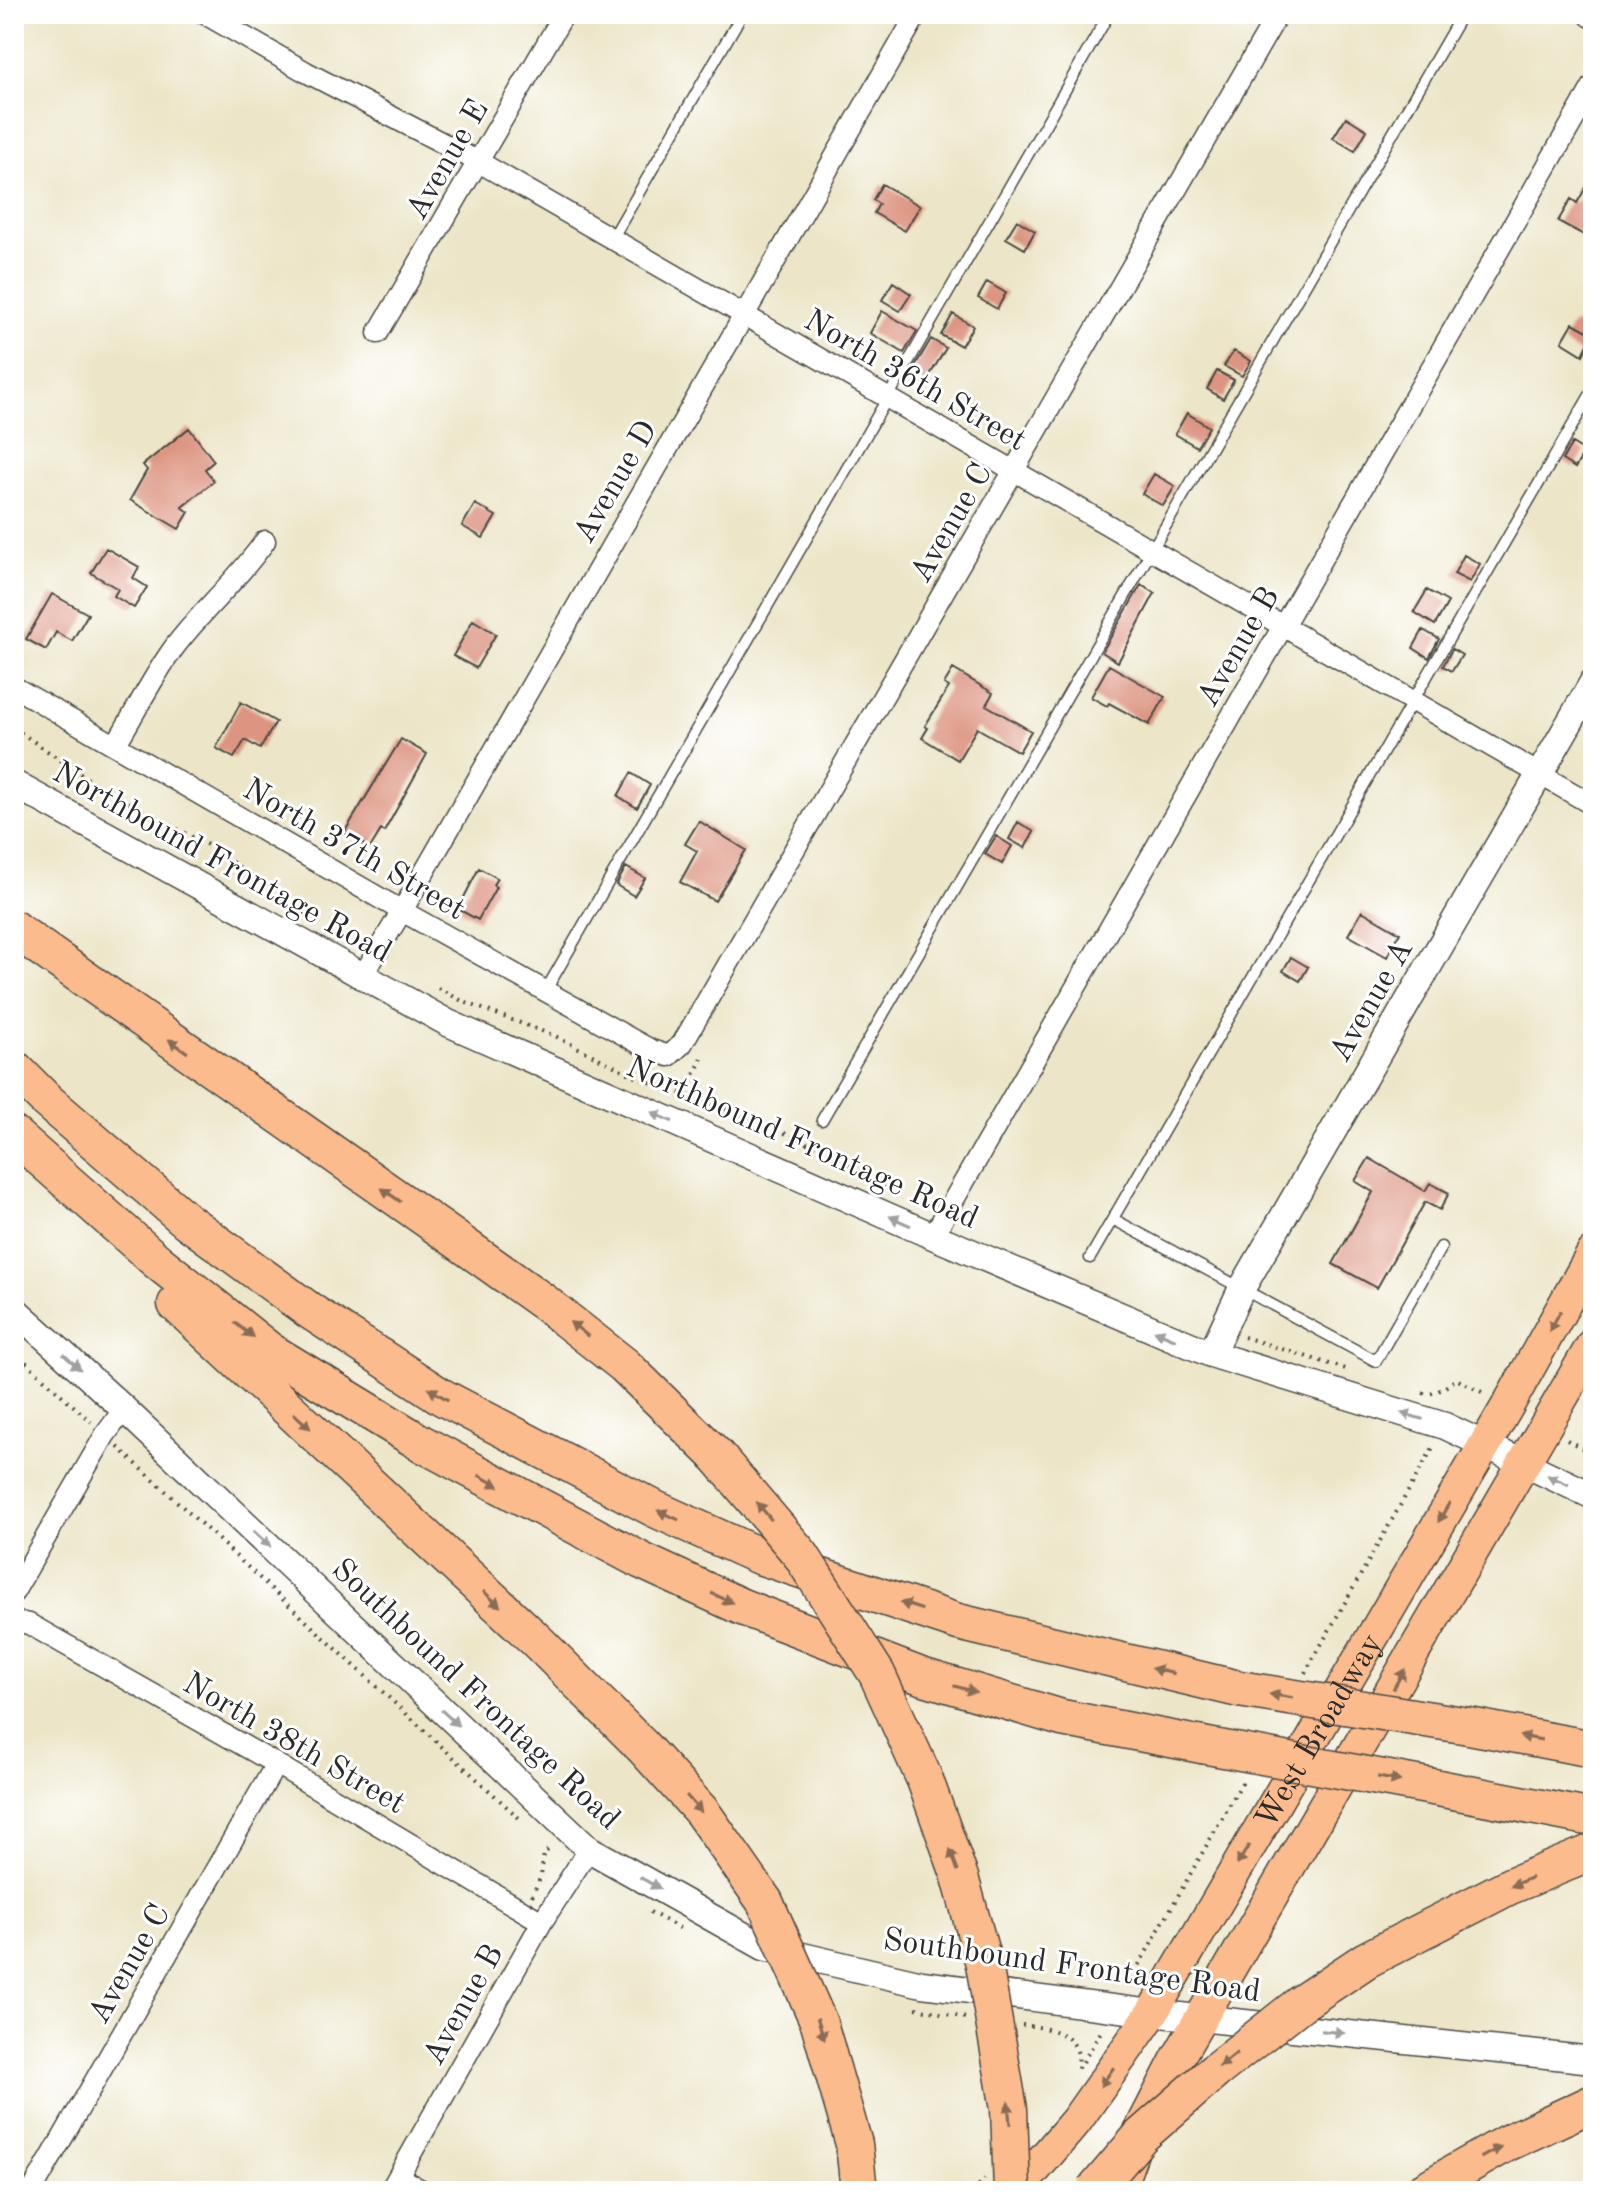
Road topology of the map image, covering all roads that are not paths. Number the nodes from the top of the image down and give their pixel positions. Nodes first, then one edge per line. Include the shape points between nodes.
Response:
1 (205, 14) edge
2 (564, 14) edge
3 (742, 14) edge
4 (917, 14) edge
5 (1109, 14) edge
6 (1278, 14) edge
7 (1462, 14) edge
8 (1593, 86) edge
9 (479, 162) junction
10 (612, 239) junction
11 (744, 315) junction
12 (378, 333) dead end
13 (1593, 390) edge
14 (889, 398) junction
15 (1015, 471) junction
16 (265, 541) dead end
17 (1153, 550) junction
18 (1283, 626) junction
19 (1593, 682) edge
20 (14, 687) edge
21 (1414, 701) junction
22 (116, 744) junction
23 (1540, 774) junction
24 (14, 784) edge
25 (1593, 805) edge
26 (402, 911) junction
27 (14, 929) edge
28 (362, 977) junction
29 (546, 990) junction
30 (669, 1056) joint
31 (14, 1068) edge
32 (822, 1120) dead end
33 (14, 1135) edge
34 (72, 1187) junction
35 (1113, 1219) junction
36 (939, 1225) junction
37 (1441, 1247) dead end
38 (1593, 1253) edge
39 (1090, 1258) dead end
40 (1241, 1290) junction
41 (14, 1309) edge
42 (1217, 1342) junction
43 (1593, 1344) edge
44 (124, 1409) junction
45 (1484, 1445) junction
46 (1523, 1464) junction
47 (1593, 1496) edge
48 (14, 1592) edge
49 (14, 1621) edge
50 (1593, 1749) edge
51 (276, 1764) junction
52 (1593, 1818) edge
53 (589, 1849) junction
54 (1593, 1852) edge
55 (533, 1917) junction
56 (1152, 2013) junction
57 (1200, 2018) junction
58 (1593, 2060) edge
59 (1593, 2103) edge
60 (394, 2184) edge
61 (32, 2191) edge
62 (423, 2191) edge
63 (859, 2191) edge
64 (1014, 2191) edge
65 (1094, 2191) edge
66 (1118, 2191) edge
67 (1423, 2191) edge

1 - 9 street, North 36th Street
2 - 9 street, Avenue E
3 - 10 lane
4 - 11 street, Avenue D
5 - 14 lane
6 - 15 street, Avenue C
7 - 17 lane
8 - 18 street, Avenue B
9 - 10 street, North 36th Street
9 - 12 street, Avenue E
10 - 11 street, North 36th Street
11 - 14 street, North 36th Street
11 - 26 street, Avenue D
13 - 21 lane
14 - 15 street, North 36th Street
14 - 29 lane
15 - 17 street, North 36th Street
15 - 30 street, Avenue C via 682,1044
16 - 22 street via 172,650
17 - 18 street, North 36th Street
17 - 32 lane
18 - 21 street, North 36th Street
18 - 36 street, Avenue B
19 - 23 street, Avenue A
20 - 22 street, North 37th Street
21 - 23 street, North 36th Street
21 - 35 lane
22 - 26 street, North 37th Street
23 - 25 street, North 36th Street
23 - 40 street, Avenue A
24 - 28 street, Northbound Frontage Road
26 - 28 street, Avenue D
26 - 29 street, North 37th Street
64 -> 27 highway, bridge via 1009,2109 984,1964 960,1877 925,1780 877,1674 801,1555 716,1455 624,1365 545,1303
36 -> 28 street, Northbound Frontage Road via 448,1023
29 - 30 street, North 37th Street
50 -> 31 highway, bridge via 1239,1689 958,1622 759,1556 655,1509 442,1397 310,1311 187,1221
33 - 34 highway
34 -> 52 highway, bridge via 270,1351 421,1443 642,1561 742,1607 921,1676 1062,1718
34 -> 63 highway, bridge via 110,1244 492,1599 702,1812 765,1902 819,2023 854,2144
35 - 39 lane
35 - 40 lane
42 -> 36 street, Northbound Frontage Road
37 - 40 lane via 1376,1361
38 -> 45 main road, West Broadway
40 - 42 street, Avenue A
41 -> 44 street, Southbound Frontage Road
45 -> 42 street, Northbound Frontage Road
43 - 46 main road, West Broadway
44 - 48 street
44 -> 53 street, Southbound Frontage Road
45 - 46 street, Northbound Frontage Road
45 -> 56 main road, West Broadway
47 -> 46 street, Northbound Frontage Road
57 -> 46 main road, West Broadway
49 - 51 street, North 38th Street via 29,1624
51 - 55 street, North 38th Street
51 - 61 street, Avenue C
53 - 55 street, Avenue B
53 -> 56 street, Southbound Frontage Road via 764,1947 922,1984
54 -> 65 highway, bridge via 1510,1886 1366,1960 1300,2004 1141,2136
55 - 60 street, Avenue B
56 - 57 street, Southbound Frontage Road
56 -> 64 main road, West Broadway via 1076,2121
57 -> 58 street, Southbound Frontage Road
57 - 66 main road, West Broadway via 1140,2131
67 -> 59 highway via 1507,2143
60 - 62 street

